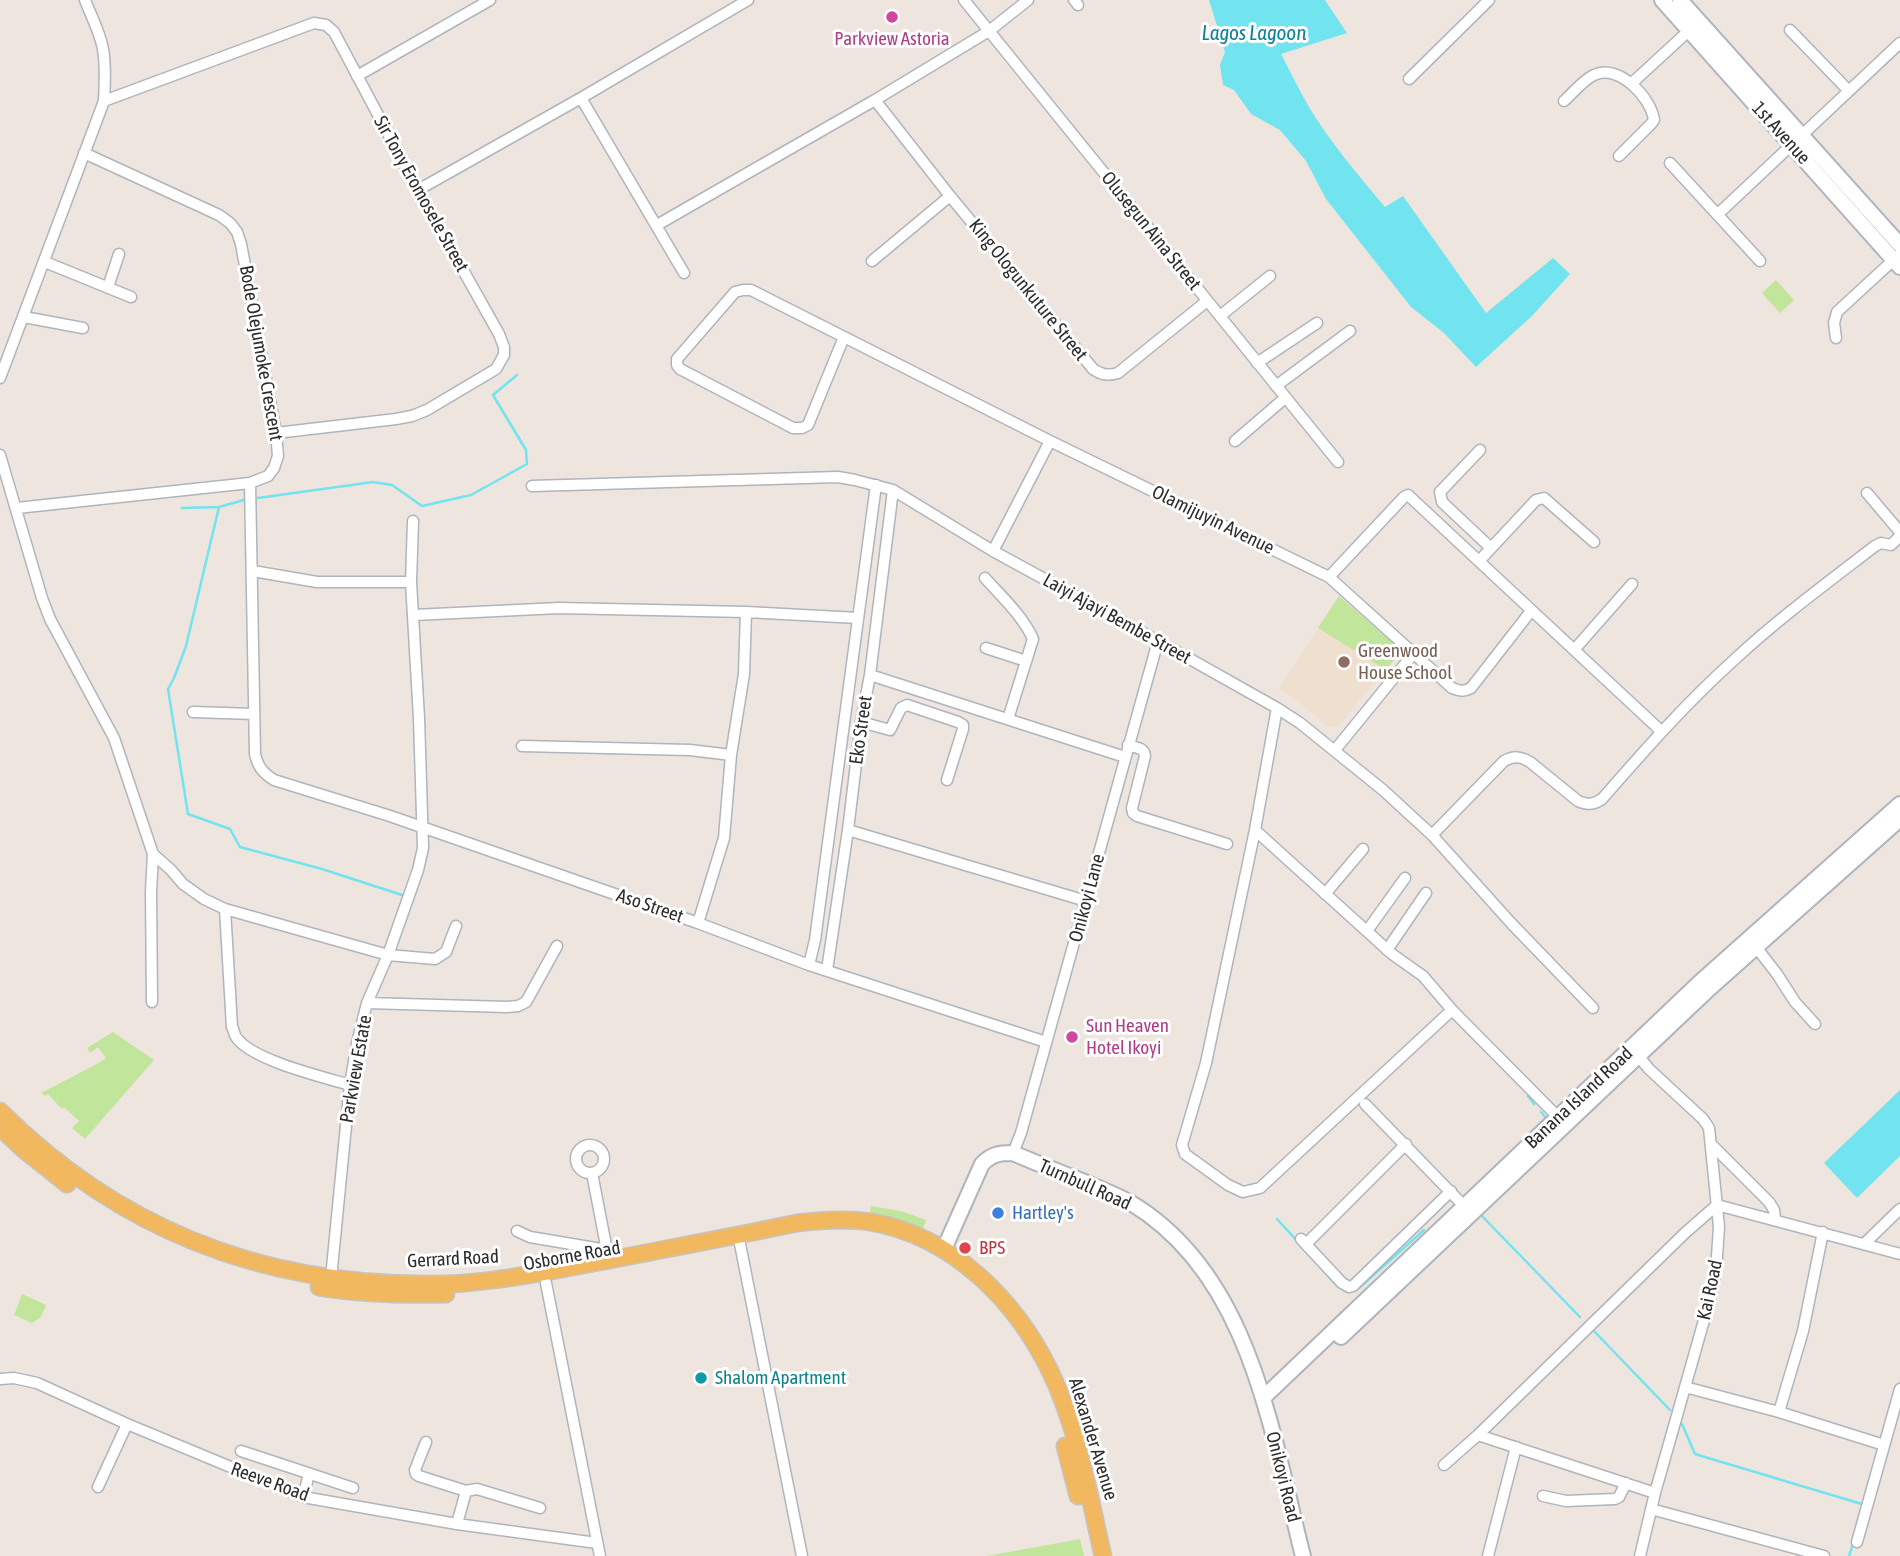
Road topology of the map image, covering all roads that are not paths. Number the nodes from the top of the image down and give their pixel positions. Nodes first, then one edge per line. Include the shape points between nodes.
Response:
1 (85, 0) edge
2 (490, 0) edge
3 (748, 0) edge
4 (964, 0) edge
5 (1028, 0) edge
6 (1489, 0) edge
7 (1662, 0) edge
8 (1680, 0) edge
9 (1694, 26) junction
10 (1790, 30) dead end
11 (989, 31) junction
12 (1900, 43) edge
13 (357, 76) junction
14 (1409, 79) dead end
15 (1632, 83) junction
16 (1848, 90) junction
17 (581, 98) junction
18 (875, 100) junction
19 (104, 101) junction
20 (1564, 101) dead end
21 (1796, 139) junction
22 (84, 153) junction
23 (1619, 156) dead end
24 (1670, 163) dead end
25 (418, 190) junction
26 (950, 196) junction
27 (1718, 214) junction
28 (657, 225) junction
29 (1900, 245) edge
30 (119, 254) dead end
31 (1898, 260) edge
32 (872, 261) dead end
33 (1760, 261) dead end
34 (45, 262) junction
35 (684, 273) dead end
36 (1269, 276) dead end
37 (108, 287) junction
38 (131, 297) dead end
39 (1207, 301) junction
40 (1220, 316) junction
41 (24, 317) junction
42 (1317, 323) dead end
43 (82, 328) dead end
44 (1349, 331) dead end
45 (844, 337) junction
46 (1836, 338) dead end
47 (1257, 363) junction
48 (0, 378) edge
49 (1276, 386) junction
50 (1285, 398) junction
51 (276, 433) junction
52 (1050, 441) junction
53 (1235, 441) dead end
54 (1480, 450) dead end
55 (0, 455) edge
56 (1338, 462) dead end
57 (250, 483) junction
58 (876, 485) junction
59 (532, 486) dead end
60 (894, 490) junction
61 (1867, 494) dead end
62 (17, 508) junction
63 (413, 521) dead end
64 (1900, 534) edge
65 (1594, 542) dead end
66 (1491, 548) junction
67 (993, 551) junction
68 (1479, 561) junction
69 (253, 571) junction
70 (1329, 577) junction
71 (985, 578) dead end
72 (411, 582) junction
73 (1632, 584) dead end
74 (746, 611) junction
75 (1531, 611) junction
76 (414, 615) junction
77 (858, 618) junction
78 (1158, 641) junction
79 (986, 648) dead end
80 (1574, 650) junction
81 (1414, 653) junction
82 (1026, 661) junction
83 (870, 675) junction
84 (1278, 708) junction
85 (193, 712) dead end
86 (254, 714) junction
87 (1008, 719) junction
88 (861, 722) junction
89 (1661, 731) junction
90 (1128, 745) junction
91 (522, 746) dead end
92 (1335, 750) junction
93 (732, 755) junction
94 (1125, 757) junction
95 (947, 780) dead end
96 (1900, 804) edge
97 (1900, 819) edge
98 (422, 828) junction
99 (848, 830) junction
100 (1255, 830) junction
101 (1432, 835) junction
102 (1227, 844) dead end
103 (1363, 849) dead end
104 (153, 854) junction
105 (1405, 878) dead end
106 (1426, 893) dead end
107 (1325, 894) junction
108 (1086, 901) junction
109 (225, 909) junction
110 (698, 923) junction
111 (456, 926) dead end
112 (1367, 931) junction
113 (557, 946) dead end
114 (1756, 947) junction
115 (1387, 950) junction
116 (388, 955) junction
117 (809, 965) junction
118 (827, 970) junction
119 (152, 1002) dead end
120 (367, 1003) junction
121 (1593, 1009) dead end
122 (1452, 1010) junction
123 (1815, 1024) dead end
124 (1046, 1042) junction
125 (1635, 1052) junction
126 (350, 1085) junction
127 (1366, 1104) dead end
128 (0, 1111) edge
129 (1558, 1117) junction
130 (0, 1126) edge
131 (1406, 1144) junction
132 (1711, 1144) junction
133 (1013, 1153) junction
134 (592, 1173) dead end
135 (1451, 1191) junction
136 (1717, 1205) junction
137 (1464, 1206) junction
138 (1900, 1209) edge
139 (1775, 1220) junction
140 (517, 1231) dead end
141 (1823, 1232) junction
142 (740, 1244) junction
143 (1864, 1244) junction
144 (939, 1253) junction
145 (1900, 1254) edge
146 (608, 1255) junction
147 (331, 1278) junction
148 (546, 1283) junction
149 (0, 1379) edge
150 (1685, 1387) junction
151 (1900, 1389) edge
152 (1264, 1403) junction
153 (1779, 1412) junction
154 (127, 1424) junction
155 (1478, 1434) junction
156 (426, 1442) dead end
157 (1884, 1445) junction
158 (1516, 1447) junction
159 (242, 1451) dead end
160 (1444, 1465) dead end
161 (309, 1474) junction
162 (1626, 1483) junction
163 (98, 1487) dead end
164 (352, 1488) dead end
165 (466, 1491) junction
166 (1655, 1493) junction
167 (1543, 1496) dead end
168 (303, 1497) junction
169 (540, 1508) dead end
170 (1651, 1509) junction
171 (457, 1524) junction
172 (1857, 1542) dead end
173 (597, 1543) junction
174 (600, 1556) edge
175 (802, 1556) edge
176 (1092, 1556) edge
177 (1103, 1556) edge
178 (1303, 1556) edge
179 (1488, 1556) edge
180 (1640, 1556) edge
181 (1824, 1556) edge

1 - 19 street via 103,50
2 - 13 street
3 - 17 street
4 - 11 street, Olusegun Aina Street
5 - 11 street
6 - 14 street
7 - 9 street, 1st Avenue
8 - 9 street, 1st Avenue
9 - 15 street
9 - 21 street, 1st Avenue
10 - 16 street
11 - 18 street
11 - 39 street, Olusegun Aina Street
12 - 16 street
13 - 19 street, Sir Tony Eromosele Street via 334,32 326,24 314,23
13 - 25 street, Sir Tony Eromosele Street
15 - 20 street via 1612,74 1594,75
15 - 23 street via 1651,107 1654,120
16 - 21 street
17 - 25 street
17 - 28 street
18 - 26 street, King Ologunkuture Street
18 - 28 street
19 - 22 street
21 - 27 street
21 - 29 street, 1st Avenue
21 - 31 street, 1st Avenue
22 - 34 street
22 - 51 street, Bode Olejumoke Crescent via 219,215 237,232
24 - 27 street
25 - 51 street, Sir Tony Eromosele Street via 499,334 504,347 501,361 496,369 412,416
26 - 32 street
26 - 39 street, King Ologunkuture Street via 1100,374 1118,373
27 - 33 street
28 - 35 street
30 - 37 street
31 - 46 street via 1837,312
34 - 37 street
34 - 41 street
36 - 40 street
37 - 38 street
39 - 40 street, Olusegun Aina Street
40 - 47 street, Olusegun Aina Street
41 - 43 street
41 - 48 street
42 - 47 street
44 - 49 street
45 - 45 street, Olamijuyin Avenue via 743,290 735,292 677,359 677,365 735,399 793,428 802,428 808,425
45 - 52 street, Olamijuyin Avenue
47 - 49 street, Olusegun Aina Street
49 - 50 street, Olusegun Aina Street
50 - 53 street
50 - 56 street, Olusegun Aina Street
51 - 57 street, Bode Olejumoke Crescent via 274,468 268,476
52 - 67 street
52 - 70 street, Olamijuyin Avenue
54 - 66 street via 1440,497
55 - 62 street
57 - 62 street
57 - 69 street
58 - 59 street, Laiyi Ajayi Bembe Street via 838,477
58 - 60 street, Laiyi Ajayi Bembe Street
58 - 77 street, Eko Street
60 - 67 street, Laiyi Ajayi Bembe Street
60 - 83 street, Eko Street
61 - 64 street
62 - 104 street via 50,619 114,738
63 - 72 street, Parkview Estate
64 - 89 street via 1891,545 1875,546 1769,628
65 - 66 street via 1541,498
66 - 68 street
67 - 78 street, Laiyi Ajayi Bembe Street
68 - 70 street via 1408,495
68 - 75 street
69 - 72 street via 317,582
69 - 86 street
70 - 81 street, Olamijuyin Avenue
71 - 82 street via 1032,636
72 - 76 street, Parkview Estate
73 - 80 street
74 - 76 street via 559,608
74 - 77 street
74 - 93 street via 744,674
75 - 80 street
75 - 81 street, Olamijuyin Avenue via 1466,691 1452,688
76 - 98 street, Parkview Estate
77 - 117 street, Eko Street
78 - 84 street, Laiyi Ajayi Bembe Street
78 - 90 street, Onikoyi Lane
79 - 82 street
80 - 89 street
81 - 92 street
82 - 87 street
83 - 87 street
83 - 88 street, Eko Street
84 - 92 street, Laiyi Ajayi Bembe Street
84 - 100 street
85 - 86 street
86 - 98 street, Aso Street via 255,754 263,773
87 - 94 street
88 - 95 street via 890,730 907,705 963,725
88 - 99 street, Eko Street
89 - 101 street via 1595,804 1578,801 1530,762 1512,757
90 - 94 street, Onikoyi Lane
90 - 102 street via 1141,749 1145,756 1133,813
91 - 93 street
92 - 101 street, Laiyi Ajayi Bembe Street
93 - 110 street via 724,838
94 - 108 street, Onikoyi Lane
96 - 125 street, Banana Island Road via 1699,983
97 - 114 street, Banana Island Road
98 - 110 street, Aso Street
98 - 116 street, Parkview Estate via 418,870
99 - 108 street
99 - 118 street, Eko Street
100 - 107 street
100 - 122 street via 1206,1063 1182,1145 1185,1154 1227,1185 1243,1192 1260,1188
101 - 121 street, Laiyi Ajayi Bembe Street
103 - 107 street
104 - 109 street via 183,884
104 - 119 street
105 - 112 street
106 - 115 street
107 - 112 street
108 - 124 street, Onikoyi Lane
109 - 116 street
109 - 126 street via 236,1037 285,1066
110 - 117 street, Aso Street
111 - 116 street via 446,952 435,959
112 - 115 street
113 - 120 street via 526,1002 518,1006
114 - 123 street
114 - 125 street, Banana Island Road
115 - 122 street via 1423,976
116 - 120 street, Parkview Estate
117 - 118 street, Aso Street
118 - 124 street, Aso Street
120 - 126 street, Parkview Estate
122 - 129 street
124 - 133 street, Onikoyi Lane
125 - 129 street, Banana Island Road
125 - 132 street, Kai Road via 1703,1119
125 - 152 street, Banana Island Road
126 - 147 street, Parkview Estate
127 - 131 street
128 - 147 main road, Gerrard Road via 65,1169 162,1228 241,1258
129 - 137 street, Banana Island Road
130 - 148 main road, Osborne Road via 47,1169 108,1211 186,1250 247,1270 301,1284 401,1295
131 - 135 street
131 - 135 street via 1303,1241 1342,1283 1353,1286
132 - 136 street, Kai Road
132 - 139 street via 1769,1202
133 - 144 street via 1000,1153 982,1164
133 - 152 street, Turnbull Road via 1131,1203 1178,1241 1224,1301
134 - 146 street
135 - 137 street
136 - 139 street
136 - 150 street, Kai Road via 1716,1271
136 - 155 street
137 - 152 street, Banana Island Road
138 - 143 street
139 - 141 street
140 - 146 street
141 - 143 street
141 - 153 street via 1803,1331
142 - 144 main road, Osborne Road via 845,1229 899,1239
142 - 148 main road, Osborne Road
142 - 175 street
143 - 145 street
144 - 146 main road, Gerrard Road via 915,1235 889,1226 833,1219
144 - 176 main road, Alexander Avenue via 1003,1312 1024,1342 1056,1415
144 - 177 main road, Alexander Avenue via 985,1282 1012,1309 1052,1374 1082,1467
146 - 147 main road, Gerrard Road via 527,1275 448,1284
148 - 173 street
149 - 154 street, Reeve Road via 37,1384
150 - 153 street
150 - 166 street, Kai Road
151 - 157 street
152 - 178 street, Onikoyi Road
153 - 157 street
154 - 163 street
154 - 168 street, Reeve Road
155 - 158 street
155 - 160 street
156 - 165 street via 416,1474
157 - 172 street
158 - 162 street
158 - 179 street
159 - 161 street
161 - 164 street
161 - 168 street
162 - 166 street
162 - 167 street via 1615,1499
165 - 169 street via 477,1489
165 - 171 street
166 - 170 street, Kai Road
168 - 171 street, Reeve Road
170 - 180 street, Kai Road
170 - 181 street
171 - 173 street, Reeve Road
173 - 174 street

